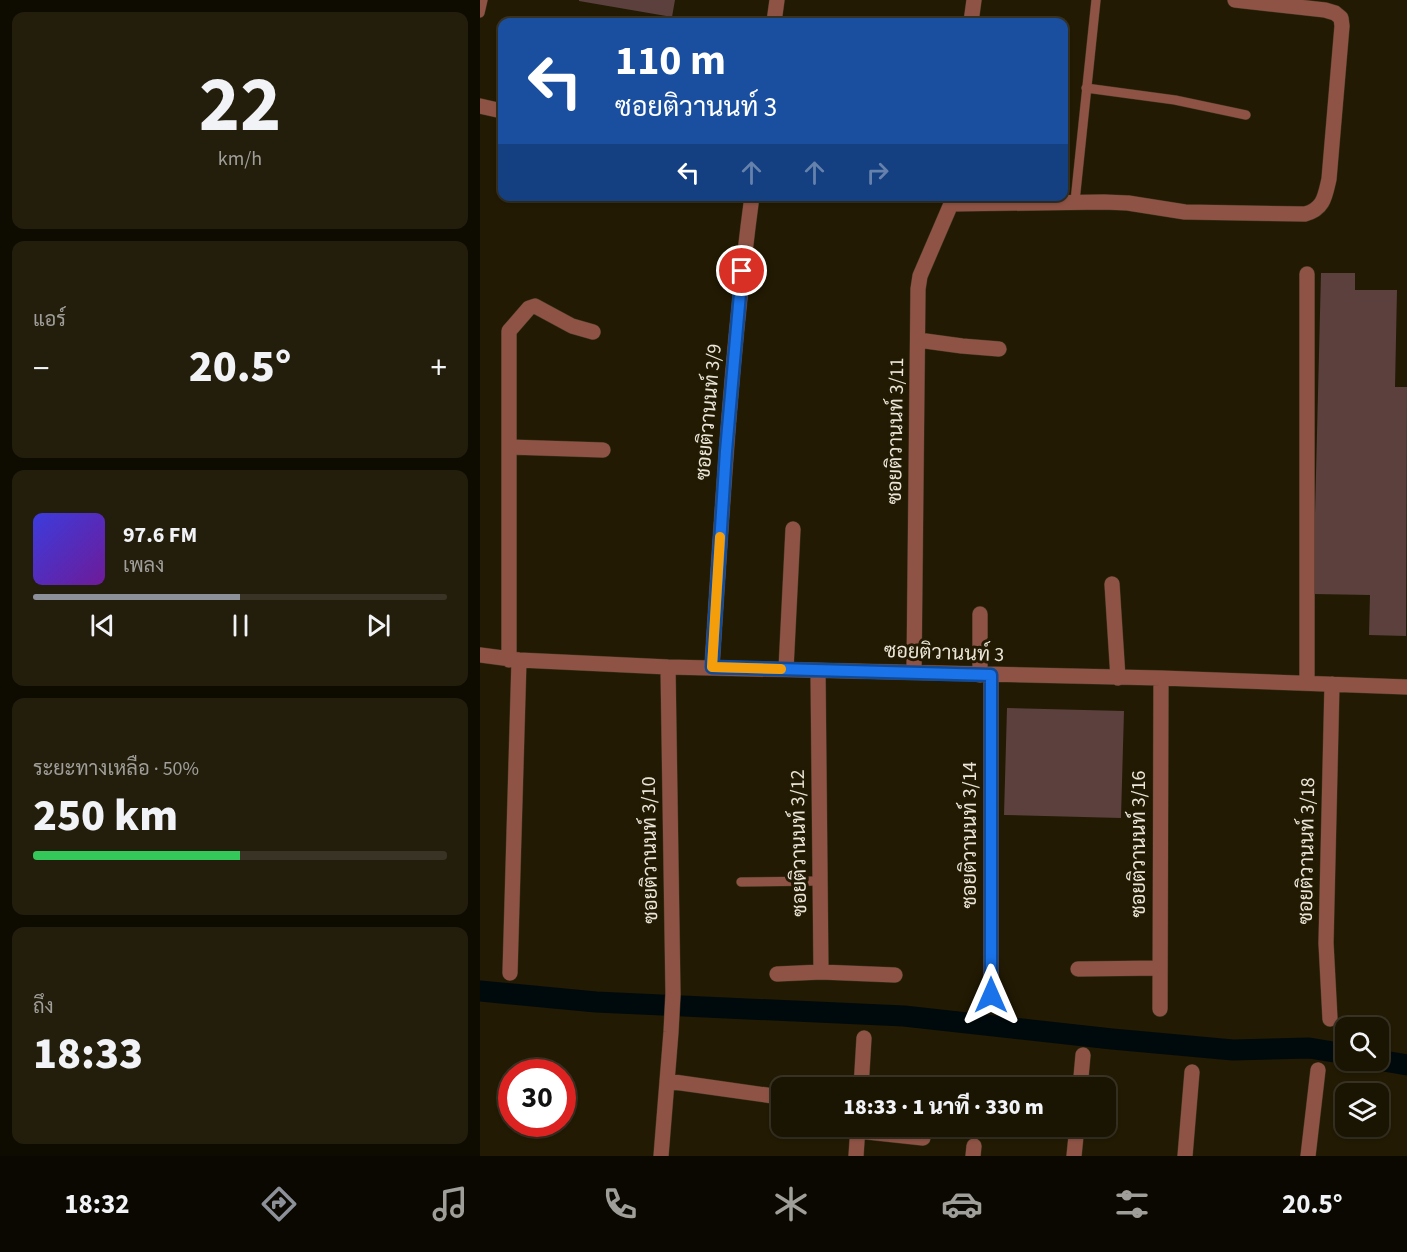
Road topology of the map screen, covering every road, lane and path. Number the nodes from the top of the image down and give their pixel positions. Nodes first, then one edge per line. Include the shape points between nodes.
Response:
1 (483, 0) edge
2 (777, 0) edge
3 (974, 0) edge
4 (1096, 0) edge
5 (1235, 0) edge
6 (1260, 1) edge
7 (480, 13) edge
8 (775, 18) edge
9 (972, 18) edge
10 (1086, 88) junction
11 (480, 106) edge
12 (498, 110) edge
13 (1246, 115) dead end
14 (751, 201) edge
15 (951, 201) edge
16 (1068, 201) edge
17 (1075, 201) junction
18 (1307, 274) dead end
19 (593, 333) dead end
20 (918, 340) junction
21 (999, 349) dead end
22 (509, 447) junction
23 (603, 450) dead end
24 (793, 529) dead end
25 (1112, 584) dead end
26 (980, 614) dead end
27 (480, 655) edge
28 (514, 660) junction
29 (668, 666) junction
30 (712, 667) junction
31 (786, 669) junction
32 (818, 670) junction
33 (914, 672) junction
34 (986, 675) junction
35 (1118, 678) junction
36 (1161, 678) junction
37 (1307, 683) junction
38 (1332, 684) junction
39 (1407, 687) edge
40 (820, 881) junction
41 (741, 882) dead end
42 (1160, 968) junction
43 (1078, 969) dead end
44 (821, 972) junction
45 (510, 973) dead end
46 (777, 974) dead end
47 (895, 975) dead end
48 (991, 995) dead end
49 (1160, 1009) dead end
50 (1330, 1018) dead end
51 (864, 1038) dead end
52 (1083, 1054) dead end
53 (1318, 1070) dead end
54 (1192, 1072) dead end
55 (862, 1077) edge
56 (1081, 1077) edge
57 (667, 1081) junction
58 (771, 1096) edge
59 (857, 1137) edge
60 (916, 1137) edge
61 (1076, 1137) edge
62 (923, 1138) dead end
63 (661, 1156) edge
64 (856, 1156) edge
65 (1074, 1156) edge
66 (1185, 1156) edge
67 (1308, 1156) edge

1 - 7 lane
2 - 8 street
3 - 9 street
4 - 10 lane
5 - 6 street
6 - 17 street via 1325,10 1341,18 1329,179 1318,208 1305,214 1185,212 1128,203
10 - 13 lane
10 - 17 lane
11 - 12 street
14 - 30 street, ซอยติวานนท์ 3/9 via 726,451
15 - 20 street, ซอยติวานนท์ 3/11 via 920,276
16 - 17 street
18 - 37 street
19 - 22 street via 535,306 509,331
20 - 21 street
20 - 33 street, ซอยติวานนท์ 3/11
22 - 23 street
22 - 28 street
24 - 31 street
25 - 35 street
26 - 34 street, ซอยติวานนท์ 3/14
27 - 28 street, ซอยติวานนท์ 3
28 - 29 street, ซอยติวานนท์ 3
28 - 45 street
29 - 30 street, ซอยติวานนท์ 3
29 - 57 street, ซอยติวานนท์ 3/10 via 673,994
30 - 31 street, ซอยติวานนท์ 3
31 - 32 street, ซอยติวานนท์ 3
32 - 33 street, ซอยติวานนท์ 3
32 - 40 street, ซอยติวานนท์ 3/12
33 - 34 street, ซอยติวานนท์ 3
34 - 35 street, ซอยติวานนท์ 3
34 - 48 street, ซอยติวานนท์ 3/14
35 - 36 street, ซอยติวานนท์ 3
36 - 37 street, ซอยติวานนท์ 3
36 - 42 street, ซอยติวานนท์ 3/16
37 - 38 street, ซอยติวานนท์ 3
38 - 39 street, ซอยติวานนท์ 3
38 - 50 street, ซอยติวานนท์ 3/18 via 1326,943
40 - 41 lane
40 - 44 street, ซอยติวานนท์ 3/12
42 - 43 street
42 - 49 street, ซอยติวานนท์ 3/16
44 - 46 street
44 - 47 street
51 - 55 street
52 - 56 street
53 - 67 street
54 - 66 street
57 - 58 street
57 - 63 street, ซอยติวานนท์ 3/10
59 - 64 street
60 - 62 street
61 - 65 street

